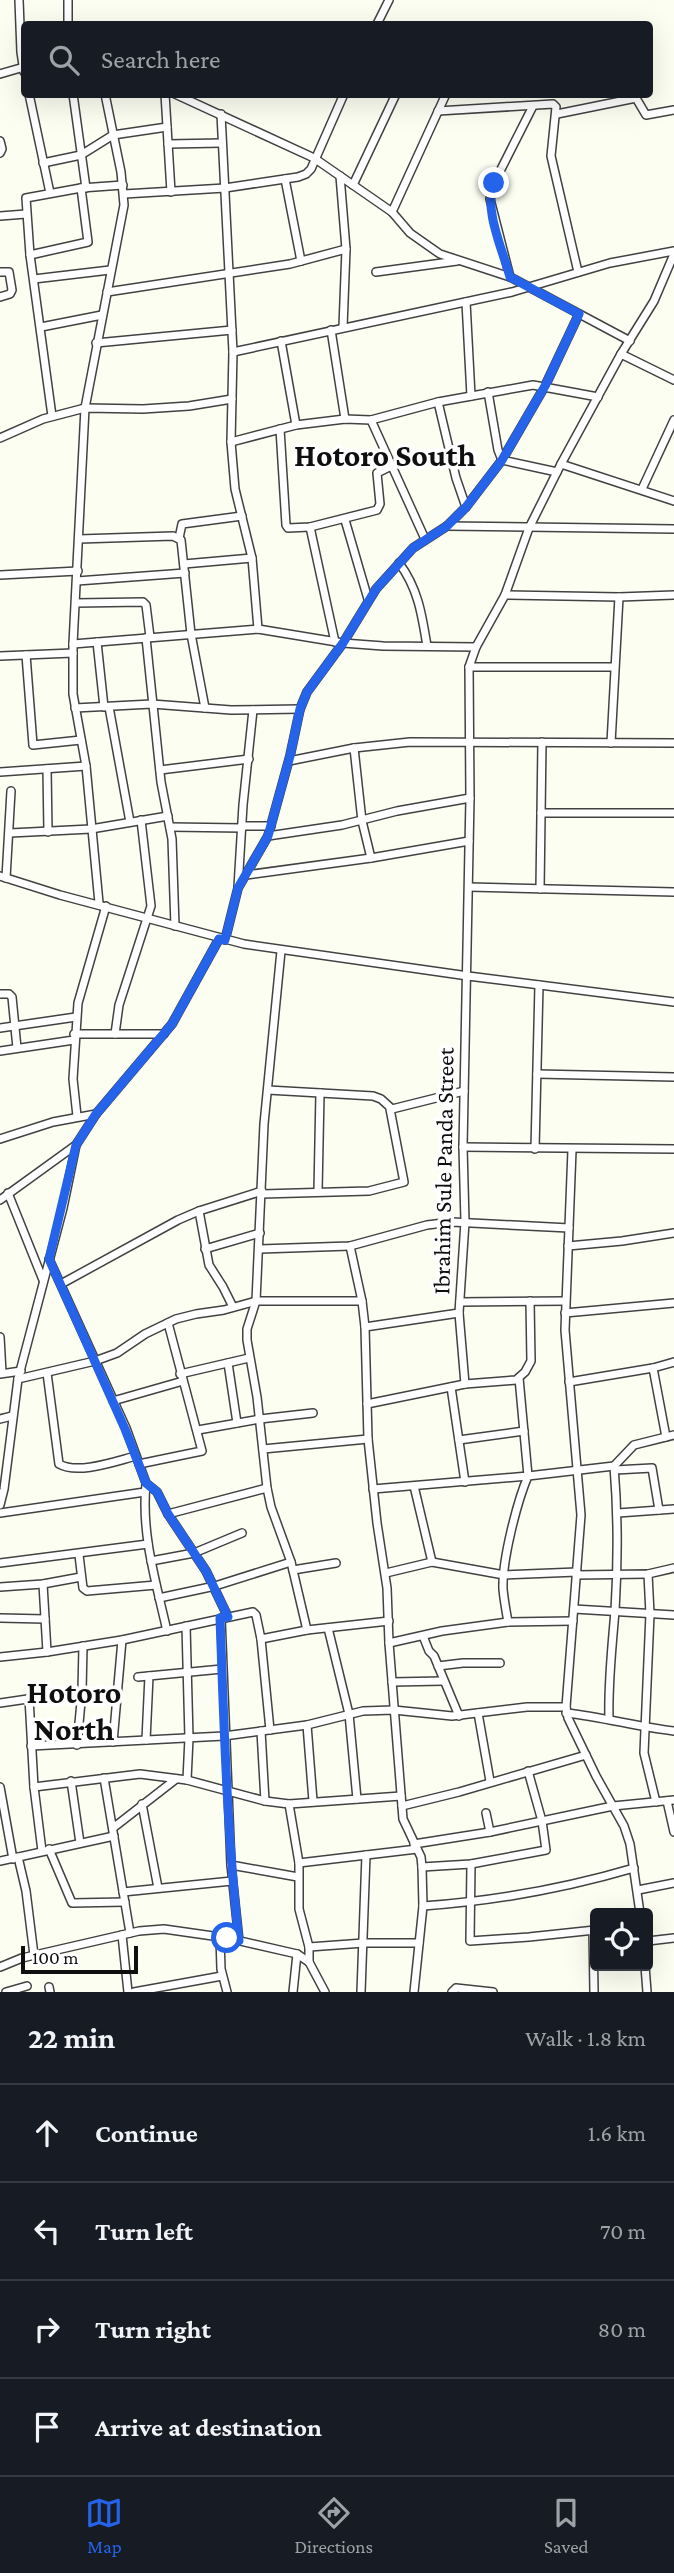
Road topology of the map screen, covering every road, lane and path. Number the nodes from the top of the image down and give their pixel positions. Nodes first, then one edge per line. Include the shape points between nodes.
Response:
1 (19, 0) edge
2 (68, 0) edge
3 (388, 0) edge
4 (68, 21) edge
5 (378, 21) edge
6 (21, 28) edge
7 (21, 70) edge
8 (0, 74) edge
9 (30, 98) edge
10 (73, 98) edge
11 (106, 98) edge
12 (165, 98) edge
13 (184, 98) edge
14 (342, 98) edge
15 (394, 98) edge
16 (444, 98) edge
17 (533, 106) junction
18 (674, 110) edge
19 (438, 111) junction
20 (220, 114) junction
21 (557, 114) junction
22 (167, 127) junction
23 (113, 135) junction
24 (0, 141) edge
25 (222, 143) junction
26 (168, 144) junction
27 (0, 153) edge
28 (80, 155) junction
29 (314, 158) junction
30 (43, 163) junction
31 (340, 176) junction
32 (285, 179) junction
33 (123, 185) junction
34 (353, 185) junction
35 (225, 187) junction
36 (83, 188) junction
37 (172, 191) junction
38 (50, 193) junction
39 (124, 194) junction
40 (391, 212) junction
41 (26, 214) junction
42 (0, 216) edge
43 (346, 249) junction
44 (674, 253) edge
45 (30, 256) junction
46 (301, 261) junction
47 (458, 261) junction
48 (110, 270) junction
49 (229, 271) junction
50 (0, 272) edge
51 (376, 272) dead end
52 (578, 272) junction
53 (510, 277) junction
54 (34, 279) junction
55 (528, 286) junction
56 (107, 292) junction
57 (0, 297) edge
58 (466, 302) junction
59 (579, 314) junction
60 (102, 315) junction
61 (41, 327) junction
62 (343, 327) junction
63 (232, 330) junction
64 (331, 330) junction
65 (281, 341) junction
66 (630, 341) junction
67 (96, 343) junction
68 (233, 352) junction
69 (621, 354) junction
70 (674, 380) edge
71 (545, 386) junction
72 (488, 392) junction
73 (471, 396) junction
74 (598, 397) junction
75 (232, 399) junction
76 (438, 402) junction
77 (85, 408) junction
78 (52, 416) junction
79 (345, 419) junction
80 (371, 420) junction
81 (674, 420) edge
82 (296, 425) junction
83 (280, 429) junction
84 (0, 438) edge
85 (231, 442) junction
86 (502, 460) junction
87 (561, 464) junction
88 (391, 466) junction
89 (557, 472) junction
90 (642, 489) junction
91 (674, 501) edge
92 (466, 507) junction
93 (242, 516) junction
94 (345, 520) junction
95 (447, 526) junction
96 (310, 527) junction
97 (530, 528) junction
98 (674, 529) edge
99 (180, 538) junction
100 (425, 538) junction
101 (79, 540) junction
102 (252, 558) junction
103 (399, 563) junction
104 (185, 568) junction
105 (78, 570) junction
106 (0, 575) edge
107 (78, 581) junction
108 (505, 595) junction
109 (674, 595) edge
110 (619, 597) junction
111 (368, 599) junction
112 (76, 603) junction
113 (258, 629) junction
114 (191, 634) junction
115 (148, 638) junction
116 (97, 642) junction
117 (73, 643) junction
118 (339, 643) junction
119 (428, 646) junction
120 (476, 646) junction
121 (73, 653) junction
122 (26, 655) junction
123 (0, 656) edge
124 (469, 667) junction
125 (614, 667) junction
126 (152, 704) junction
127 (107, 707) junction
128 (75, 708) junction
129 (205, 708) junction
130 (300, 709) junction
131 (253, 710) junction
132 (81, 740) junction
133 (470, 741) junction
134 (542, 742) junction
135 (611, 743) junction
136 (674, 743) edge
137 (354, 748) junction
138 (250, 759) junction
139 (289, 761) junction
140 (86, 766) junction
141 (47, 769) junction
142 (160, 770) junction
143 (0, 772) edge
144 (11, 790) dead end
145 (470, 798) junction
146 (541, 813) junction
147 (674, 813) edge
148 (169, 816) junction
149 (141, 820) junction
150 (362, 821) junction
151 (130, 822) junction
152 (271, 826) junction
153 (170, 827) junction
154 (242, 827) junction
155 (91, 829) junction
156 (48, 832) junction
157 (10, 833) junction
158 (268, 836) junction
159 (469, 841) junction
160 (371, 858) junction
161 (246, 875) junction
162 (3, 877) edge
163 (469, 887) junction
164 (238, 888) junction
165 (540, 888) junction
166 (674, 892) edge
167 (103, 905) junction
168 (146, 917) junction
169 (175, 926) junction
170 (222, 939) junction
171 (281, 951) junction
172 (467, 976) junction
173 (539, 985) junction
174 (0, 994) edge
175 (674, 1002) edge
176 (76, 1017) junction
177 (14, 1026) junction
178 (0, 1028) edge
179 (115, 1034) junction
180 (164, 1034) junction
181 (74, 1037) junction
182 (17, 1048) junction
183 (0, 1051) edge
184 (537, 1074) junction
185 (674, 1077) edge
186 (268, 1090) junction
187 (464, 1091) junction
188 (320, 1093) junction
189 (390, 1109) junction
190 (96, 1114) junction
191 (77, 1116) junction
192 (0, 1139) edge
193 (76, 1145) junction
194 (463, 1147) junction
195 (535, 1149) junction
196 (674, 1149) edge
197 (572, 1150) junction
198 (318, 1191) junction
199 (262, 1193) junction
200 (8, 1194) junction
201 (0, 1200) edge
202 (199, 1211) junction
203 (465, 1222) junction
204 (569, 1228) junction
205 (260, 1233) junction
206 (674, 1233) edge
207 (350, 1246) junction
208 (568, 1246) junction
209 (260, 1249) junction
210 (205, 1250) junction
211 (49, 1259) junction
212 (43, 1280) junction
213 (61, 1284) junction
214 (256, 1301) junction
215 (362, 1301) junction
216 (530, 1301) junction
217 (565, 1301) junction
218 (460, 1302) junction
219 (674, 1304) edge
220 (233, 1307) junction
221 (459, 1313) junction
222 (565, 1313) junction
223 (168, 1323) junction
224 (365, 1327) junction
225 (0, 1337) edge
226 (249, 1358) junction
227 (96, 1361) junction
228 (674, 1362) edge
229 (228, 1363) junction
230 (653, 1368) junction
231 (47, 1373) junction
232 (1, 1374) edge
233 (20, 1375) junction
234 (182, 1378) junction
235 (519, 1378) junction
236 (569, 1381) junction
237 (465, 1384) junction
238 (451, 1387) junction
239 (113, 1401) junction
240 (367, 1404) junction
241 (313, 1413) dead end
242 (12, 1416) junction
243 (0, 1419) edge
244 (260, 1419) junction
245 (237, 1423) junction
246 (198, 1430) junction
247 (524, 1431) junction
248 (670, 1436) edge
249 (368, 1439) junction
250 (459, 1440) junction
251 (263, 1449) junction
252 (137, 1460) junction
253 (3, 1466) edge
254 (615, 1468) junction
255 (577, 1469) junction
256 (528, 1476) junction
257 (465, 1482) junction
258 (414, 1486) junction
259 (146, 1488) junction
260 (267, 1488) junction
261 (373, 1489) junction
262 (0, 1505) edge
263 (674, 1509) edge
264 (659, 1510) junction
265 (0, 1513) edge
266 (618, 1513) junction
267 (168, 1514) junction
268 (243, 1533) dead end
269 (148, 1544) junction
270 (194, 1553) junction
271 (79, 1555) junction
272 (151, 1561) junction
273 (432, 1562) junction
274 (0, 1563) edge
275 (336, 1563) dead end
276 (292, 1566) junction
277 (674, 1568) edge
278 (386, 1573) junction
279 (617, 1573) junction
280 (577, 1574) junction
281 (648, 1574) junction
282 (504, 1575) junction
283 (82, 1577) junction
284 (43, 1584) junction
285 (156, 1584) junction
286 (215, 1586) junction
287 (0, 1587) edge
288 (159, 1598) junction
289 (574, 1609) junction
290 (615, 1611) junction
291 (650, 1614) junction
292 (674, 1615) edge
293 (224, 1617) junction
294 (0, 1618) edge
295 (45, 1619) junction
296 (388, 1620) junction
297 (573, 1621) junction
298 (508, 1622) junction
299 (186, 1626) junction
300 (328, 1628) junction
301 (307, 1630) junction
302 (167, 1631) junction
303 (423, 1636) junction
304 (261, 1639) junction
305 (122, 1640) junction
306 (389, 1643) junction
307 (83, 1646) junction
308 (47, 1652) junction
309 (0, 1657) edge
310 (500, 1663) dead end
311 (438, 1666) junction
312 (222, 1669) junction
313 (187, 1672) junction
314 (149, 1676) junction
315 (138, 1677) dead end
316 (443, 1681) junction
317 (392, 1682) junction
318 (82, 1691) junction
319 (29, 1698) junction
320 (0, 1703) edge
321 (394, 1710) junction
322 (566, 1710) junction
323 (478, 1713) junction
324 (349, 1714) junction
325 (459, 1716) junction
326 (609, 1718) junction
327 (307, 1725) junction
328 (643, 1728) junction
329 (270, 1730) junction
330 (261, 1731) junction
331 (674, 1731) edge
332 (224, 1736) junction
333 (189, 1738) junction
334 (146, 1740) junction
335 (113, 1742) junction
336 (77, 1745) junction
337 (32, 1746) junction
338 (586, 1755) junction
339 (528, 1771) junction
340 (104, 1778) junction
341 (177, 1779) junction
342 (187, 1780) junction
343 (71, 1781) junction
344 (490, 1782) junction
345 (0, 1787) edge
346 (34, 1787) junction
347 (226, 1789) junction
348 (401, 1796) junction
349 (356, 1799) junction
350 (265, 1801) junction
351 (313, 1801) junction
352 (670, 1801) edge
353 (656, 1802) junction
354 (142, 1804) junction
355 (289, 1804) junction
356 (1, 1805) edge
357 (613, 1805) junction
358 (402, 1806) junction
359 (486, 1813) dead end
360 (542, 1821) junction
361 (113, 1832) junction
362 (490, 1832) junction
363 (674, 1832) edge
364 (80, 1843) junction
365 (415, 1847) junction
366 (46, 1850) junction
367 (366, 1855) junction
368 (16, 1858) junction
369 (0, 1861) edge
370 (299, 1863) junction
371 (231, 1864) junction
372 (471, 1864) junction
373 (422, 1867) junction
374 (634, 1868) junction
375 (298, 1877) junction
376 (232, 1881) junction
377 (674, 1883) edge
378 (158, 1888) junction
379 (638, 1890) junction
380 (123, 1892) junction
381 (125, 1902) junction
382 (472, 1902) junction
383 (423, 1906) junction
384 (640, 1908) edge
385 (590, 1930) edge
386 (126, 1934) junction
387 (220, 1937) junction
388 (674, 1938) edge
389 (653, 1940) edge
390 (239, 1941) junction
391 (364, 1942) junction
392 (419, 1943) junction
393 (309, 1947) junction
394 (297, 1954) junction
395 (34, 1955) junction
396 (0, 1956) edge
397 (309, 1962) junction
398 (2, 1966) edge
399 (594, 1971) edge
400 (645, 1971) edge
401 (222, 1976) junction
402 (181, 1982) junction
403 (27, 1986) dead end
404 (6, 1992) edge
405 (128, 1992) edge
406 (134, 1992) edge
407 (184, 1992) edge
408 (227, 1992) edge
409 (293, 1992) edge
410 (325, 1992) edge
411 (361, 1992) edge
412 (414, 1992) edge
413 (452, 1992) edge
414 (493, 1992) edge
415 (594, 1992) edge
416 (647, 1992) edge

1 - 6 street
2 - 4 street
3 - 5 street
7 - 8 street
9 - 30 street
10 - 28 street
11 - 23 street
12 - 22 street
13 - 20 street
14 - 29 street
15 - 34 street
16 - 19 street
17 - 19 street
17 - 21 street via 553,104
17 - 53 street via 490,200
18 - 21 street via 646,114 636,98
19 - 40 street
20 - 25 street
20 - 29 street
21 - 52 street via 551,156
22 - 23 street
22 - 26 street
23 - 28 street
23 - 33 street
24 - 27 street
25 - 26 street
25 - 35 street
26 - 37 street
28 - 30 street
28 - 36 street
29 - 31 street
29 - 32 street via 306,174
30 - 38 street
31 - 34 street
31 - 43 street
32 - 35 street
32 - 46 street
33 - 36 street
33 - 39 street
34 - 40 street
35 - 37 street
35 - 49 street
36 - 38 street
36 - 45 street via 88,242
37 - 39 street
38 - 41 street via 26,198
39 - 48 street
40 - 47 street via 423,244
41 - 42 street
41 - 45 street
43 - 46 street
43 - 62 street
44 - 52 street
44 - 66 street, Ibrahim Sule Panda Street via 654,302
45 - 54 street
46 - 49 street
47 - 51 street
47 - 53 street
48 - 54 street
48 - 56 street
49 - 56 street
49 - 63 street
50 - 57 street via 9,272 12,290
52 - 55 street
53 - 55 street
54 - 61 street
55 - 58 street
55 - 59 street
56 - 60 street
58 - 62 street
58 - 73 street
59 - 66 street
59 - 71 street
60 - 61 street
60 - 67 street
61 - 78 street
62 - 64 street
63 - 67 street
63 - 68 street
64 - 65 street
64 - 79 street
65 - 68 street
65 - 82 street
66 - 69 street, Ibrahim Sule Panda Street
67 - 77 street
68 - 75 street
69 - 70 street
69 - 74 street, Ibrahim Sule Panda Street
71 - 72 street
71 - 74 street
71 - 86 street
72 - 73 street
72 - 86 street
73 - 76 street
74 - 87 street, Ibrahim Sule Panda Street
75 - 77 street via 143,409
75 - 85 street
76 - 80 street
76 - 92 street
77 - 78 street
77 - 101 street
78 - 84 street
79 - 80 street
79 - 82 street
80 - 88 street
81 - 90 street
82 - 83 street
83 - 85 street
83 - 96 street via 286,525
85 - 93 street
86 - 89 street
86 - 92 street
87 - 89 street, Ibrahim Sule Panda Street
87 - 90 street
88 - 94 street via 377,473 377,510
88 - 100 street
89 - 97 street, Ibrahim Sule Panda Street
90 - 91 street
92 - 95 street
93 - 99 street via 182,524
93 - 102 street
94 - 96 street
94 - 111 street
95 - 97 street
95 - 100 street
96 - 118 street
97 - 98 street
97 - 108 street, Ibrahim Sule Panda Street
99 - 101 street
99 - 104 street
100 - 103 street
101 - 105 street
102 - 104 street
102 - 113 street
103 - 111 street
103 - 119 street via 420,602
104 - 107 street
104 - 114 street
105 - 106 street
105 - 107 street
107 - 112 street
108 - 110 street
108 - 120 street, Ibrahim Sule Panda Street
109 - 110 street
110 - 125 street
111 - 118 street
112 - 115 street via 143,602
112 - 117 street
113 - 114 street
113 - 118 street
114 - 115 street
114 - 129 street
115 - 116 street
115 - 126 street
116 - 117 street
116 - 127 street
117 - 121 street
118 - 119 street
118 - 130 street
119 - 120 street
120 - 124 street, Ibrahim Sule Panda Street
121 - 122 street
121 - 128 street
122 - 123 street
122 - 132 street via 33,745
124 - 125 street
124 - 133 street, Ibrahim Sule Panda Street
125 - 135 street
126 - 127 street
126 - 129 street
126 - 142 street
127 - 128 street
127 - 151 street
128 - 132 street
129 - 131 street
130 - 131 street
130 - 139 street
131 - 138 street
132 - 140 street
133 - 134 street
133 - 137 street
133 - 145 street, Ibrahim Sule Panda Street
134 - 135 street
134 - 146 street
135 - 136 street
137 - 139 street
137 - 150 street
138 - 142 street
138 - 154 street
139 - 152 street
140 - 141 street
140 - 155 street
141 - 143 street
141 - 156 street
142 - 148 street
144 - 157 street
145 - 150 street
145 - 159 street, Ibrahim Sule Panda Street
146 - 147 street
146 - 165 street
148 - 149 street
148 - 153 street
149 - 151 street
149 - 168 street via 151,901
150 - 158 street
150 - 160 street
151 - 155 street
152 - 154 street
152 - 158 street
153 - 154 street
153 - 169 street
154 - 164 street
155 - 156 street
155 - 167 street
156 - 157 street
157 - 162 street
158 - 161 street
159 - 160 street
159 - 163 street, Ibrahim Sule Panda Street
160 - 161 street
161 - 164 street
162 - 167 street
163 - 165 street
163 - 172 street, Ibrahim Sule Panda Street
164 - 170 street
165 - 166 street
167 - 168 street
167 - 176 street
168 - 169 street
168 - 179 street
169 - 170 street
170 - 171 street
170 - 180 street
171 - 172 street
171 - 186 street
172 - 173 street
172 - 187 street, Ibrahim Sule Panda Street
173 - 175 street
173 - 184 street
174 - 177 street via 12,995
176 - 177 street
176 - 181 street
177 - 178 street
177 - 182 street
179 - 180 street
179 - 181 street
180 - 190 street
181 - 182 street
181 - 191 street
182 - 183 street
184 - 185 street
184 - 195 street
186 - 188 street
186 - 199 street
187 - 189 street
187 - 194 street, Ibrahim Sule Panda Street
188 - 189 street via 377,1097
188 - 198 street
189 - 198 street via 404,1182 369,1191
190 - 191 street
190 - 193 street
191 - 192 street
193 - 200 street
193 - 211 street
194 - 195 street
194 - 203 street, Ibrahim Sule Panda Street
195 - 197 street
196 - 197 street
197 - 204 street
198 - 199 street
199 - 202 street
199 - 205 street
200 - 201 street
200 - 212 street
202 - 210 street
202 - 213 street
203 - 204 street
203 - 207 street via 428,1225
203 - 218 street, Ibrahim Sule Panda Street
204 - 208 street
205 - 209 street
205 - 210 street
206 - 208 street
207 - 209 street
207 - 215 street
208 - 217 street
209 - 214 street
210 - 220 street
211 - 212 street
211 - 213 street
212 - 233 street
213 - 227 street
214 - 215 street
214 - 220 street
214 - 226 street via 247,1329
215 - 224 street
216 - 217 street
216 - 218 street
216 - 235 street via 531,1361
217 - 222 street
218 - 221 street, Ibrahim Sule Panda Street
219 - 222 street
220 - 223 street
221 - 224 street, Ibrahim Sule Panda Street
221 - 237 street
222 - 236 street
223 - 227 street
223 - 234 street
224 - 240 street
225 - 232 street
226 - 229 street
226 - 244 street
227 - 231 street
227 - 239 street
228 - 230 street
229 - 234 street
229 - 245 street
230 - 236 street
230 - 248 street
231 - 233 street
231 - 252 street via 59,1464 65,1468
232 - 233 street
233 - 242 street
234 - 239 street
234 - 246 street
235 - 237 street
235 - 247 street
236 - 255 street
237 - 238 street
238 - 240 street
238 - 250 street
239 - 252 street
240 - 249 street
241 - 244 street
242 - 243 street
242 - 253 street
244 - 245 street
244 - 251 street
245 - 246 street
246 - 252 street via 203,1447 199,1453
247 - 250 street
247 - 256 street
248 - 254 street via 634,1445
249 - 251 street
249 - 261 street
250 - 257 street
251 - 260 street
252 - 259 street
253 - 262 street
254 - 255 street
254 - 264 street via 652,1468
254 - 266 street
255 - 256 street
255 - 280 street via 581,1515
256 - 257 street
256 - 282 street
257 - 258 street
258 - 261 street
258 - 273 street
259 - 265 street
259 - 267 street via 157,1492
259 - 269 street
260 - 267 street
260 - 276 street
261 - 278 street
263 - 264 street
264 - 266 street
266 - 279 street
267 - 270 street
268 - 270 street
269 - 271 street
269 - 272 street
270 - 272 street
270 - 286 street
271 - 274 street
271 - 283 street
272 - 285 street
273 - 278 street
273 - 282 street
275 - 276 street
276 - 286 street
276 - 301 street
277 - 281 street
278 - 296 street
279 - 280 street
279 - 281 street
279 - 290 street
280 - 282 street
280 - 289 street
281 - 291 street
282 - 298 street
283 - 284 street
283 - 285 street via 87,1591
284 - 287 street
284 - 295 street
285 - 288 street
286 - 288 street
286 - 293 street
288 - 302 street
289 - 290 street
289 - 297 street
290 - 291 street
290 - 326 street
291 - 292 street
291 - 328 street
293 - 299 street
293 - 304 street via 253,1612
293 - 312 street
294 - 295 street
295 - 308 street
296 - 300 street
296 - 306 street
297 - 298 street
297 - 322 street
298 - 303 street
299 - 302 street
299 - 313 street
300 - 301 street
300 - 324 street
301 - 304 street
302 - 305 street
303 - 306 street
303 - 311 street
304 - 329 street
305 - 307 street
305 - 335 street
306 - 317 street
307 - 308 street
307 - 318 street
308 - 309 street
310 - 311 street
311 - 316 street
312 - 313 street
312 - 332 street
313 - 314 street
313 - 333 street
314 - 315 street
314 - 334 street
316 - 317 street
316 - 325 street
317 - 321 street
318 - 319 street
318 - 336 street
319 - 320 street
319 - 337 street
321 - 324 street
321 - 325 street
321 - 348 street
322 - 323 street via 527,1707
322 - 326 street
322 - 338 street
323 - 325 street
323 - 344 street
324 - 327 street
324 - 349 street
326 - 328 street
327 - 329 street
327 - 351 street
328 - 331 street
328 - 353 street via 647,1772
329 - 330 street
330 - 332 street
330 - 350 street
332 - 333 street
332 - 347 street
333 - 334 street
333 - 342 street
334 - 335 street
335 - 336 street
336 - 337 street
337 - 346 street
338 - 339 street
338 - 357 street
339 - 344 street
339 - 360 street
340 - 341 street via 140,1774
340 - 343 street
340 - 361 street
341 - 342 street
341 - 354 street
342 - 347 street
343 - 346 street
343 - 364 street
344 - 358 street
345 - 356 street
346 - 366 street
347 - 350 street
347 - 371 street
348 - 349 street
348 - 358 street
349 - 351 street
350 - 355 street
351 - 355 street
352 - 353 street
352 - 363 street
353 - 357 street
354 - 361 street
354 - 378 street
355 - 370 street
356 - 368 street
357 - 360 street
357 - 374 street via 627,1835
358 - 365 street
359 - 362 street
360 - 362 street
360 - 372 street via 547,1850
361 - 364 street
361 - 380 street
362 - 365 street
364 - 366 street
365 - 367 street
365 - 373 street
366 - 368 street
366 - 381 street via 72,1903
367 - 370 street
367 - 391 street
368 - 369 street
368 - 395 street via 26,1891
370 - 375 street
371 - 375 street
371 - 376 street
372 - 373 street
372 - 382 street
373 - 383 street
374 - 379 street
374 - 382 street via 586,1882
375 - 393 street via 299,1909
376 - 378 street
376 - 390 street
377 - 379 street
378 - 380 street
379 - 384 street
380 - 381 street
381 - 386 street
382 - 383 street
382 - 385 street via 472,1941
383 - 392 street
386 - 387 street via 163,1929
386 - 395 street
386 - 405 street
387 - 390 street
387 - 401 street
388 - 389 street
390 - 394 street
391 - 392 street
391 - 393 street
391 - 411 street
392 - 412 street
393 - 397 street
394 - 397 street
394 - 409 street
395 - 398 street
396 - 398 street
397 - 410 street
399 - 415 street
400 - 416 street
401 - 402 street
401 - 408 street
402 - 406 street
402 - 407 street
403 - 404 street
413 - 414 street

